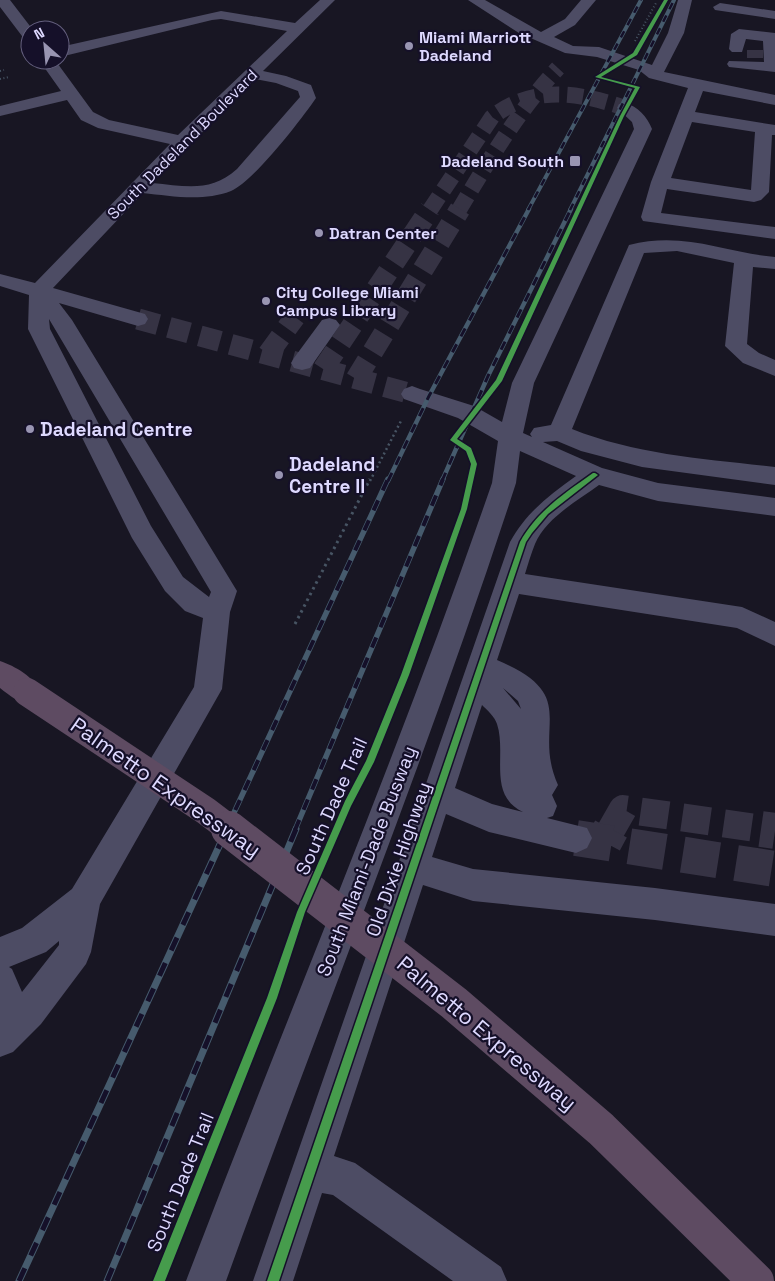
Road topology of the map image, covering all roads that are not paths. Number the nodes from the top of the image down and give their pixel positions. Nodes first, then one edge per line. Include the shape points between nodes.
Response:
1 (2, 0) edge
2 (328, 0) edge
3 (475, 0) edge
4 (589, 0) edge
5 (685, 0) edge
6 (199, 5) dead end
7 (720, 7) dead end
8 (775, 15) edge
9 (212, 16) junction
10 (20, 24) edge
11 (169, 26) junction
12 (298, 28) junction
13 (542, 38) junction
14 (97, 43) junction
15 (154, 47) dead end
16 (761, 48) edge
17 (70, 50) edge
18 (570, 50) junction
19 (130, 51) dead end
20 (736, 56) junction
21 (560, 65) tunnel mouth
22 (774, 68) edge
23 (54, 70) edge
24 (252, 74) junction
25 (655, 75) junction
26 (697, 86) junction
27 (729, 92) junction
28 (71, 94) junction
29 (775, 100) edge
30 (625, 108) tunnel mouth
31 (0, 111) edge
32 (686, 116) junction
33 (770, 129) edge
34 (182, 141) junction
35 (660, 182) junction
36 (138, 187) junction
37 (775, 234) edge
38 (744, 260) junction
39 (775, 263) edge
40 (0, 280) edge
41 (38, 291) junction
42 (138, 319) tunnel mouth
43 (329, 325) dead end
44 (307, 356) dead end
45 (775, 369) edge
46 (412, 394) tunnel mouth
47 (559, 433) junction
48 (510, 437) junction
49 (595, 476) junction
50 (775, 476) edge
51 (155, 478) junction
52 (120, 492) junction
53 (775, 507) edge
54 (509, 582) junction
55 (217, 612) junction
56 (775, 635) edge
57 (479, 672) junction
58 (0, 673) edge
59 (437, 794) junction
60 (542, 796) dead end
61 (576, 838) tunnel mouth
62 (413, 866) junction
63 (84, 900) junction
64 (775, 920) edge
65 (0, 954) edge
66 (0, 981) edge
67 (0, 1038) edge
68 (326, 1174) junction
69 (206, 1281) edge
70 (273, 1281) edge
71 (487, 1281) edge
72 (756, 1281) edge

1 - 10 street
2 - 12 street, South Dadeland Boulevard
3 - 13 street
4 - 13 street via 570,22
5 - 25 street via 676,33
6 - 9 street
7 - 8 street
9 - 11 street
9 - 12 street
11 - 14 street
11 - 15 street via 161,42
12 - 24 street, South Dadeland Boulevard
13 - 18 street
14 - 17 street
14 - 19 street
16 - 20 street
16 - 20 street via 739,34
16 - 22 street
16 - 22 street
18 - 21 street
18 - 25 street via 580,61 620,75 634,79
20 - 27 street
23 - 28 street
24 - 34 street, South Dadeland Boulevard
24 - 36 street via 295,84 304,88 308,98 241,176 226,187 192,191
25 - 26 street
26 - 27 street
26 - 32 street
27 - 29 street
28 - 31 street
28 - 34 street via 87,116 97,122
30 - 48 street, South Miami-Dade Busway via 640,120 643,130 523,383
32 - 33 street
32 - 35 street
33 - 35 street via 758,195
34 - 36 street, South Dadeland Boulevard
35 - 37 street via 650,217
36 - 41 street, South Dadeland Boulevard
38 - 39 street
38 - 45 street via 736,346 751,358
38 - 47 street via 680,244 652,244 636,250
40 - 41 street
41 - 42 street
41 - 51 street via 61,320
41 - 52 street via 39,329 105,456
43 - 44 street via 332,341
46 - 48 street via 466,412
47 - 48 street
47 - 50 street via 588,445 642,459
48 - 49 street
48 - 69 street, South Miami-Dade Busway via 504,483 460,610 400,776
49 - 53 street via 658,492
49 - 54 street, Old Dixie Highway via 544,512 531,527
51 - 52 street
51 - 55 street via 224,591
52 - 55 street via 174,584 194,603
54 - 56 street via 742,618
54 - 57 street, Old Dixie Highway
55 - 63 street via 208,688
57 - 59 street, Old Dixie Highway
57 - 60 street via 512,680 528,692 536,707 534,758
58 - 72 highway, Palmetto Expressway, bridge via 206,810 454,1003 601,1129
59 - 61 street via 489,818
59 - 62 street, Old Dixie Highway
62 - 64 street via 473,886
62 - 68 street, Old Dixie Highway
63 - 65 street via 34,940
63 - 67 street via 74,952 28,1012
66 - 67 street via 7,999 7,1018
68 - 70 street, Old Dixie Highway
68 - 71 street

